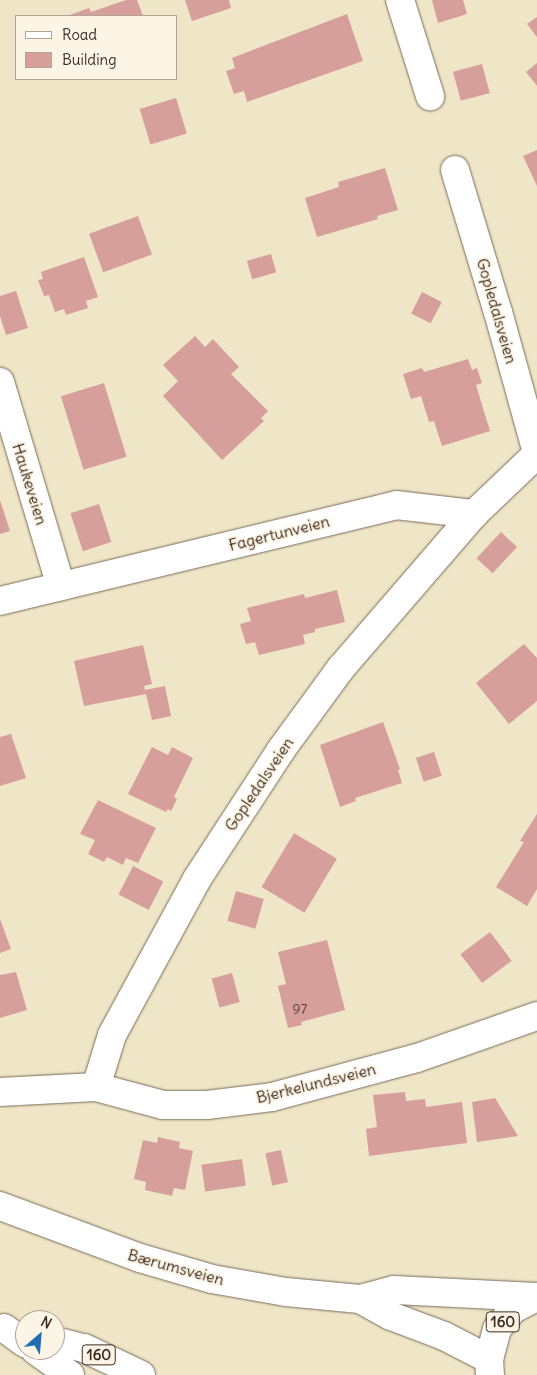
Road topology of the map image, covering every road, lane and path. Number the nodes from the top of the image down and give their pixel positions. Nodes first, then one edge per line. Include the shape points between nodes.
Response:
1 (400, 0) edge
2 (430, 96) dead end
3 (455, 170) dead end
4 (0, 382) edge
5 (537, 453) edge
6 (474, 514) junction
7 (61, 586) junction
8 (0, 601) edge
9 (537, 1016) edge
10 (96, 1087) junction
11 (0, 1092) edge
12 (0, 1206) edge
13 (536, 1297) edge
14 (360, 1299) junction
15 (15, 1331) edge
16 (15, 1336) edge
17 (65, 1343) edge
18 (49, 1360) edge
19 (490, 1367) edge
20 (70, 1375) edge
21 (141, 1375) edge

1 - 2 street
3 - 5 street, Gopledalsveien
4 - 7 street, Haukeveien
5 - 6 street
6 - 7 street, Fagertunveien via 396,505
6 - 10 street, Gopledalsveien via 341,668 281,750 197,879 112,1036
7 - 8 street, Fagertunveien
9 - 10 street, Bjerkelundsveien via 417,1058 272,1097 207,1105 164,1105
10 - 11 street, Bjerkelundsveien
12 - 14 street, Bærumsveien via 131,1256 212,1279 286,1292
13 - 14 street, Bærumsveien via 394,1290
13 - 19 street, 160 via 513,1310 497,1329
14 - 19 street, Bærumsveien via 391,1316 444,1336
15 - 16 street via 4,1328
17 - 21 street, 160 via 84,1348
18 - 20 street, 160

